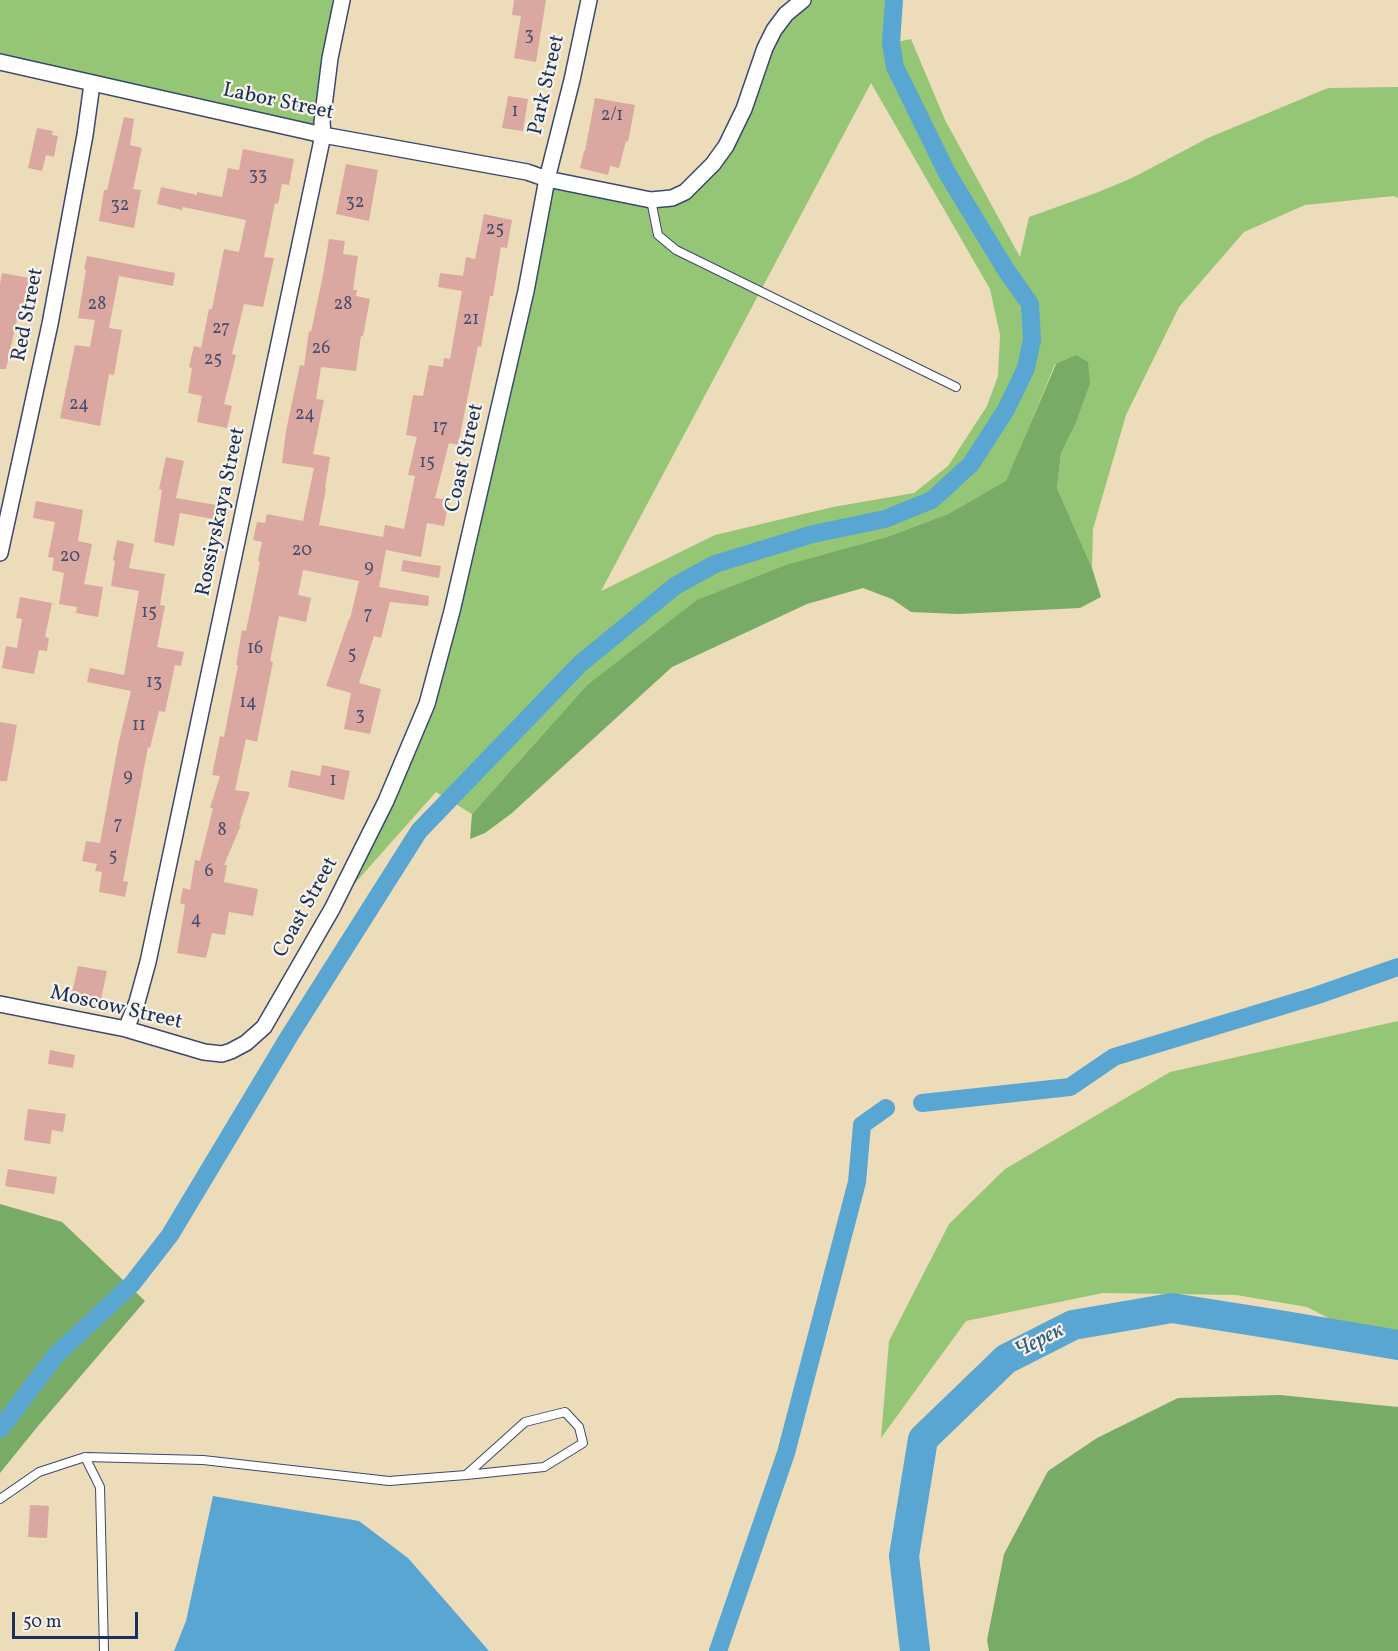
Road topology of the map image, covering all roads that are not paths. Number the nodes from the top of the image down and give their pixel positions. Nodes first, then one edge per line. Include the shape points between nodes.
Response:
1 (342, 0) edge
2 (589, 0) edge
3 (803, 0) edge
4 (0, 62) edge
5 (92, 84) junction
6 (323, 135) junction
7 (547, 179) junction
8 (651, 200) junction
9 (956, 387) dead end
10 (0, 553) edge
11 (0, 1004) edge
12 (126, 1029) junction
13 (222, 1054) joint
14 (85, 1457) junction
15 (466, 1475) junction
16 (0, 1498) edge
17 (104, 1651) edge

1 - 6 street, Rossiyskaya Street via 330,58
2 - 7 street, Park Street
3 - 8 street via 774,30 736,127 713,164 685,192
4 - 5 street, Labor Street
5 - 6 street, Labor Street
5 - 10 street, Red Street via 50,324
6 - 7 street, Labor Street via 527,172
6 - 12 street, Rossiyskaya Street via 148,962
7 - 8 street
7 - 13 street, Coast Street via 526,291 427,704 386,801 337,900 264,1027 246,1043
8 - 9 lane via 658,235 676,250
11 - 12 street, Moscow Street
12 - 13 street, Moscow Street
14 - 15 lane via 203,1460 389,1481
14 - 16 lane via 39,1472
14 - 17 lane via 100,1487
15 - 15 lane via 525,1422 565,1412 579,1427 583,1443 544,1467

